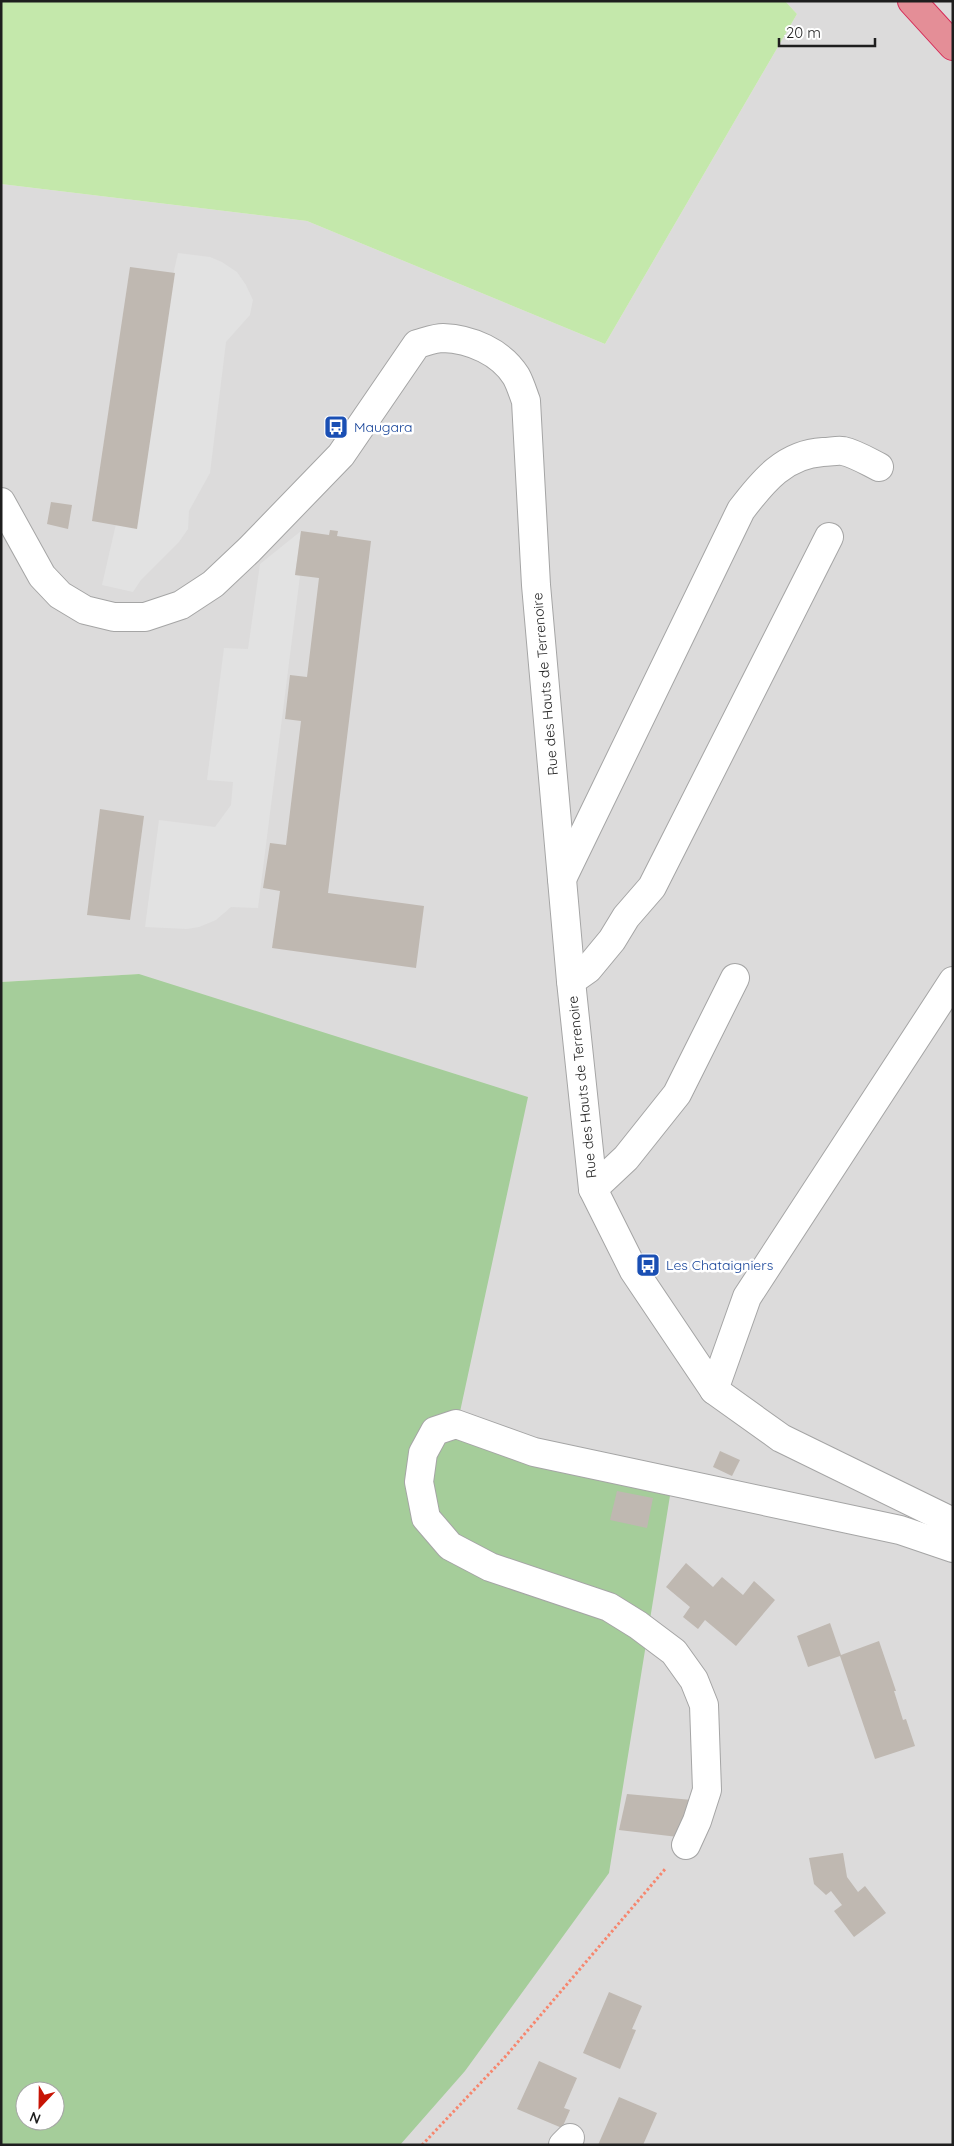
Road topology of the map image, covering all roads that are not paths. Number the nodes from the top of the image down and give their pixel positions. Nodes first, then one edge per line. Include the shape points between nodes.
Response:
1 (912, 1) edge
2 (953, 46) edge
3 (878, 467) dead end
4 (1, 502) edge
5 (830, 538) dead end
6 (562, 879) junction
7 (734, 978) dead end
8 (571, 981) junction
9 (953, 981) edge
10 (593, 1189) junction
11 (714, 1390) junction
12 (953, 1522) edge
13 (953, 1548) edge
14 (686, 1845) road end

1 - 2 highway
3 - 6 street via 842,451 809,453 784,464 760,485 741,510
4 - 6 street, Rue des Hauts de Terrenoire via 42,576 60,595 85,610 107,616 146,617 180,605 213,584 249,550 341,455 417,344 442,338 457,340 484,348 502,359 516,376 526,401 536,585
5 - 8 street via 652,887 588,968
6 - 8 street, Rue des Hauts de Terrenoire
7 - 10 street via 677,1094 626,1158
8 - 10 street, Rue des Hauts de Terrenoire
9 - 11 street via 747,1296
10 - 11 street, Rue des Hauts de Terrenoire via 634,1271
11 - 12 street, Rue des Hauts de Terrenoire via 781,1438
13 - 14 street via 900,1530 534,1452 456,1424 435,1431 423,1453 419,1482 426,1518 450,1546 490,1567 609,1607 674,1652 694,1680 704,1705 707,1790

